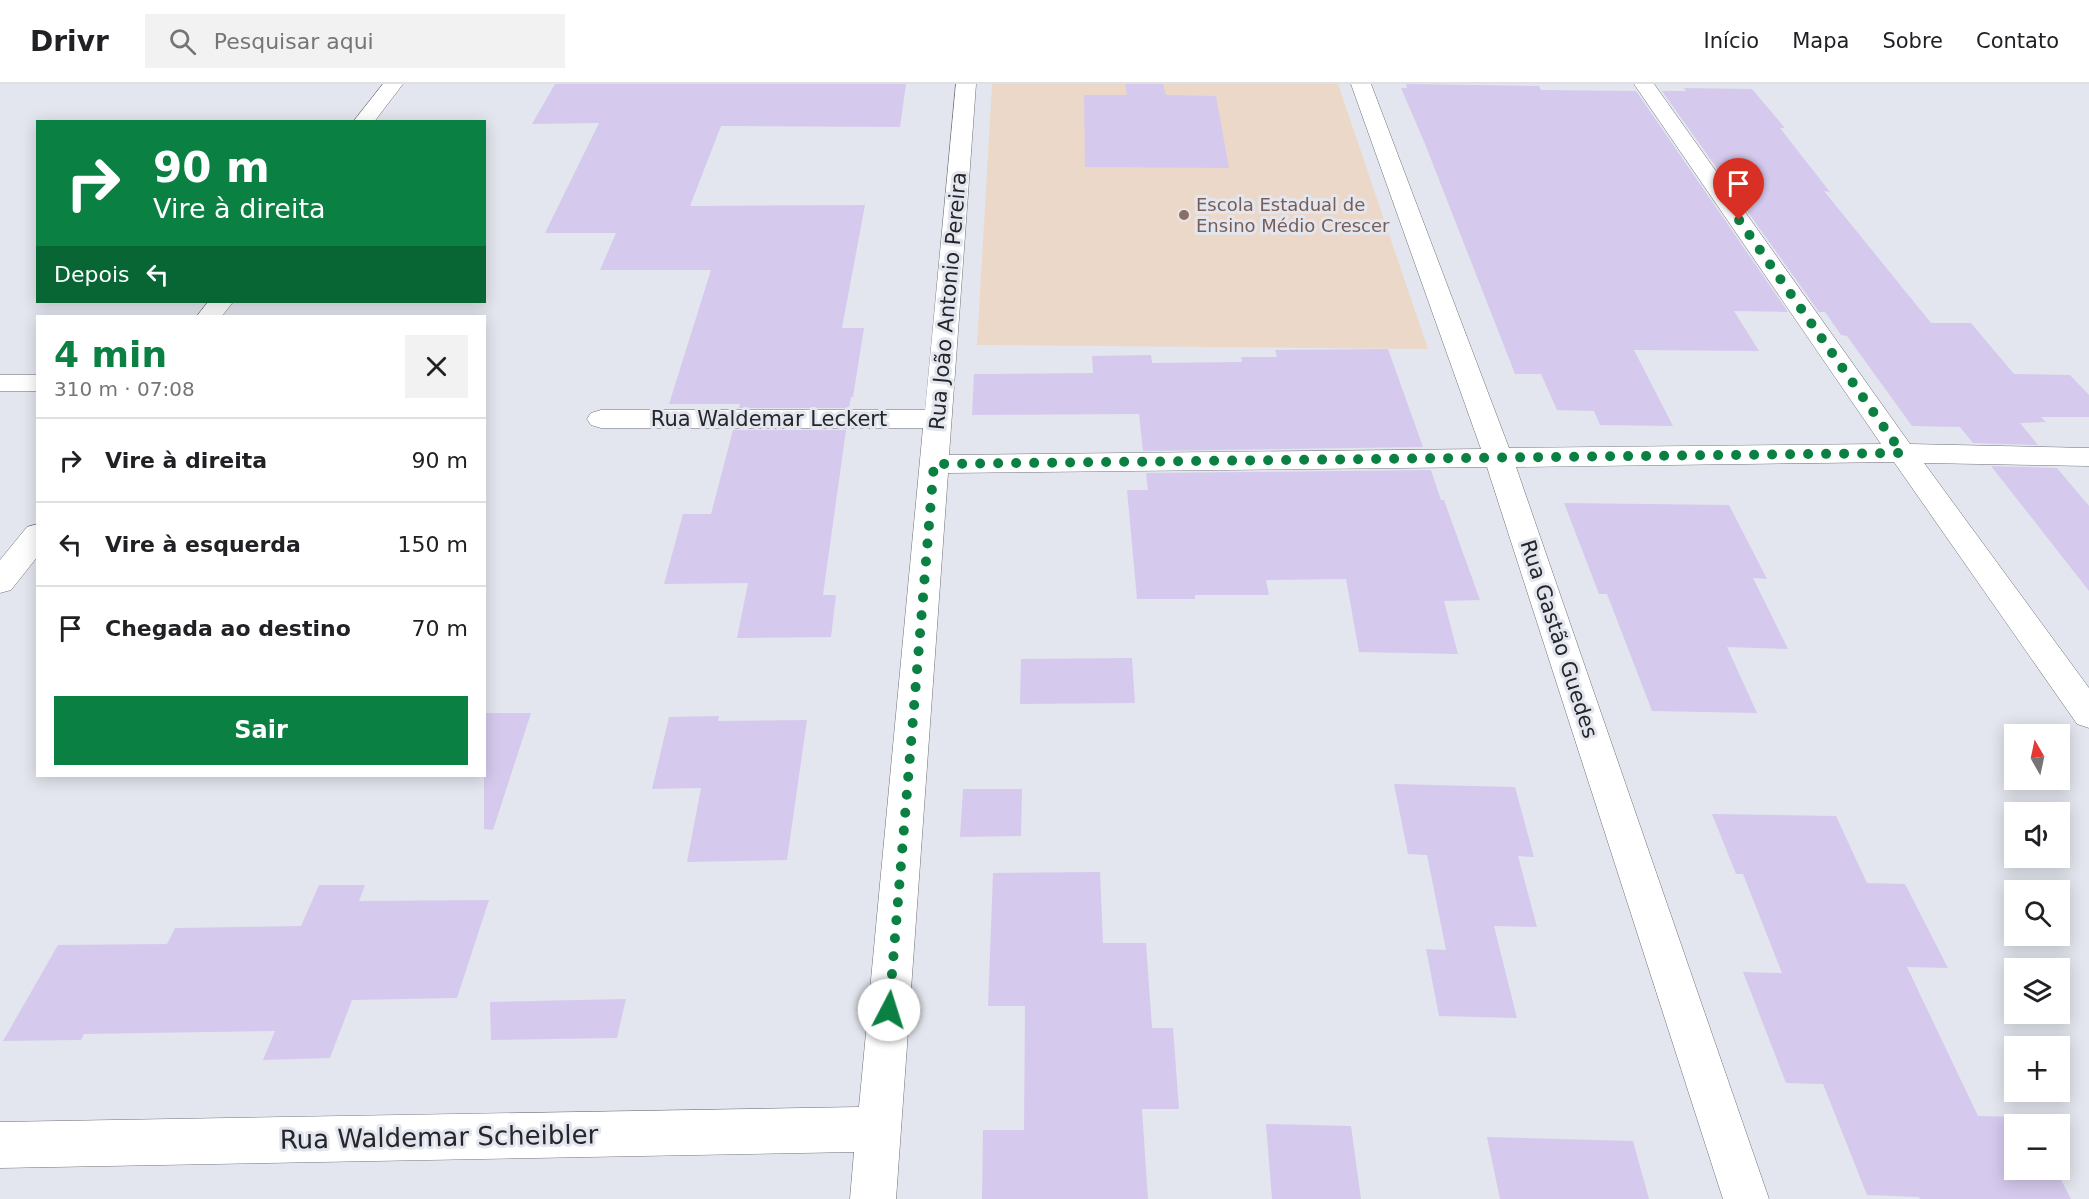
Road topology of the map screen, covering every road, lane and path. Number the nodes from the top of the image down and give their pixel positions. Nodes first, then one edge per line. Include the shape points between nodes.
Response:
1 (393, 84) edge
2 (966, 84) edge
3 (1361, 84) edge
4 (1644, 84) edge
5 (365, 120) edge
6 (220, 303) edge
7 (210, 315) edge
8 (0, 383) edge
9 (36, 383) edge
10 (601, 419) dead end
11 (938, 419) junction
12 (1902, 453) junction
13 (2089, 457) edge
14 (1498, 458) junction
15 (934, 464) junction
16 (36, 537) edge
17 (0, 582) edge
18 (2089, 714) edge
19 (879, 1129) junction
20 (0, 1145) edge
21 (873, 1199) edge
22 (1746, 1199) edge

1 - 5 street
2 - 11 street, Rua João Antonio Pereira
3 - 14 street, Rua Gastão Guedes
4 - 12 street
6 - 7 street
8 - 9 street
10 - 11 street, Rua Waldemar Leckert
11 - 15 street, Rua João Antonio Pereira
12 - 13 street
12 - 14 street
12 - 18 street
14 - 15 street
14 - 22 street, Rua Gastão Guedes
15 - 19 street, Rua João Antonio Pereira
16 - 17 street
19 - 20 street, Rua Waldemar Scheibler
19 - 21 street, Rua João Antonio Pereira

